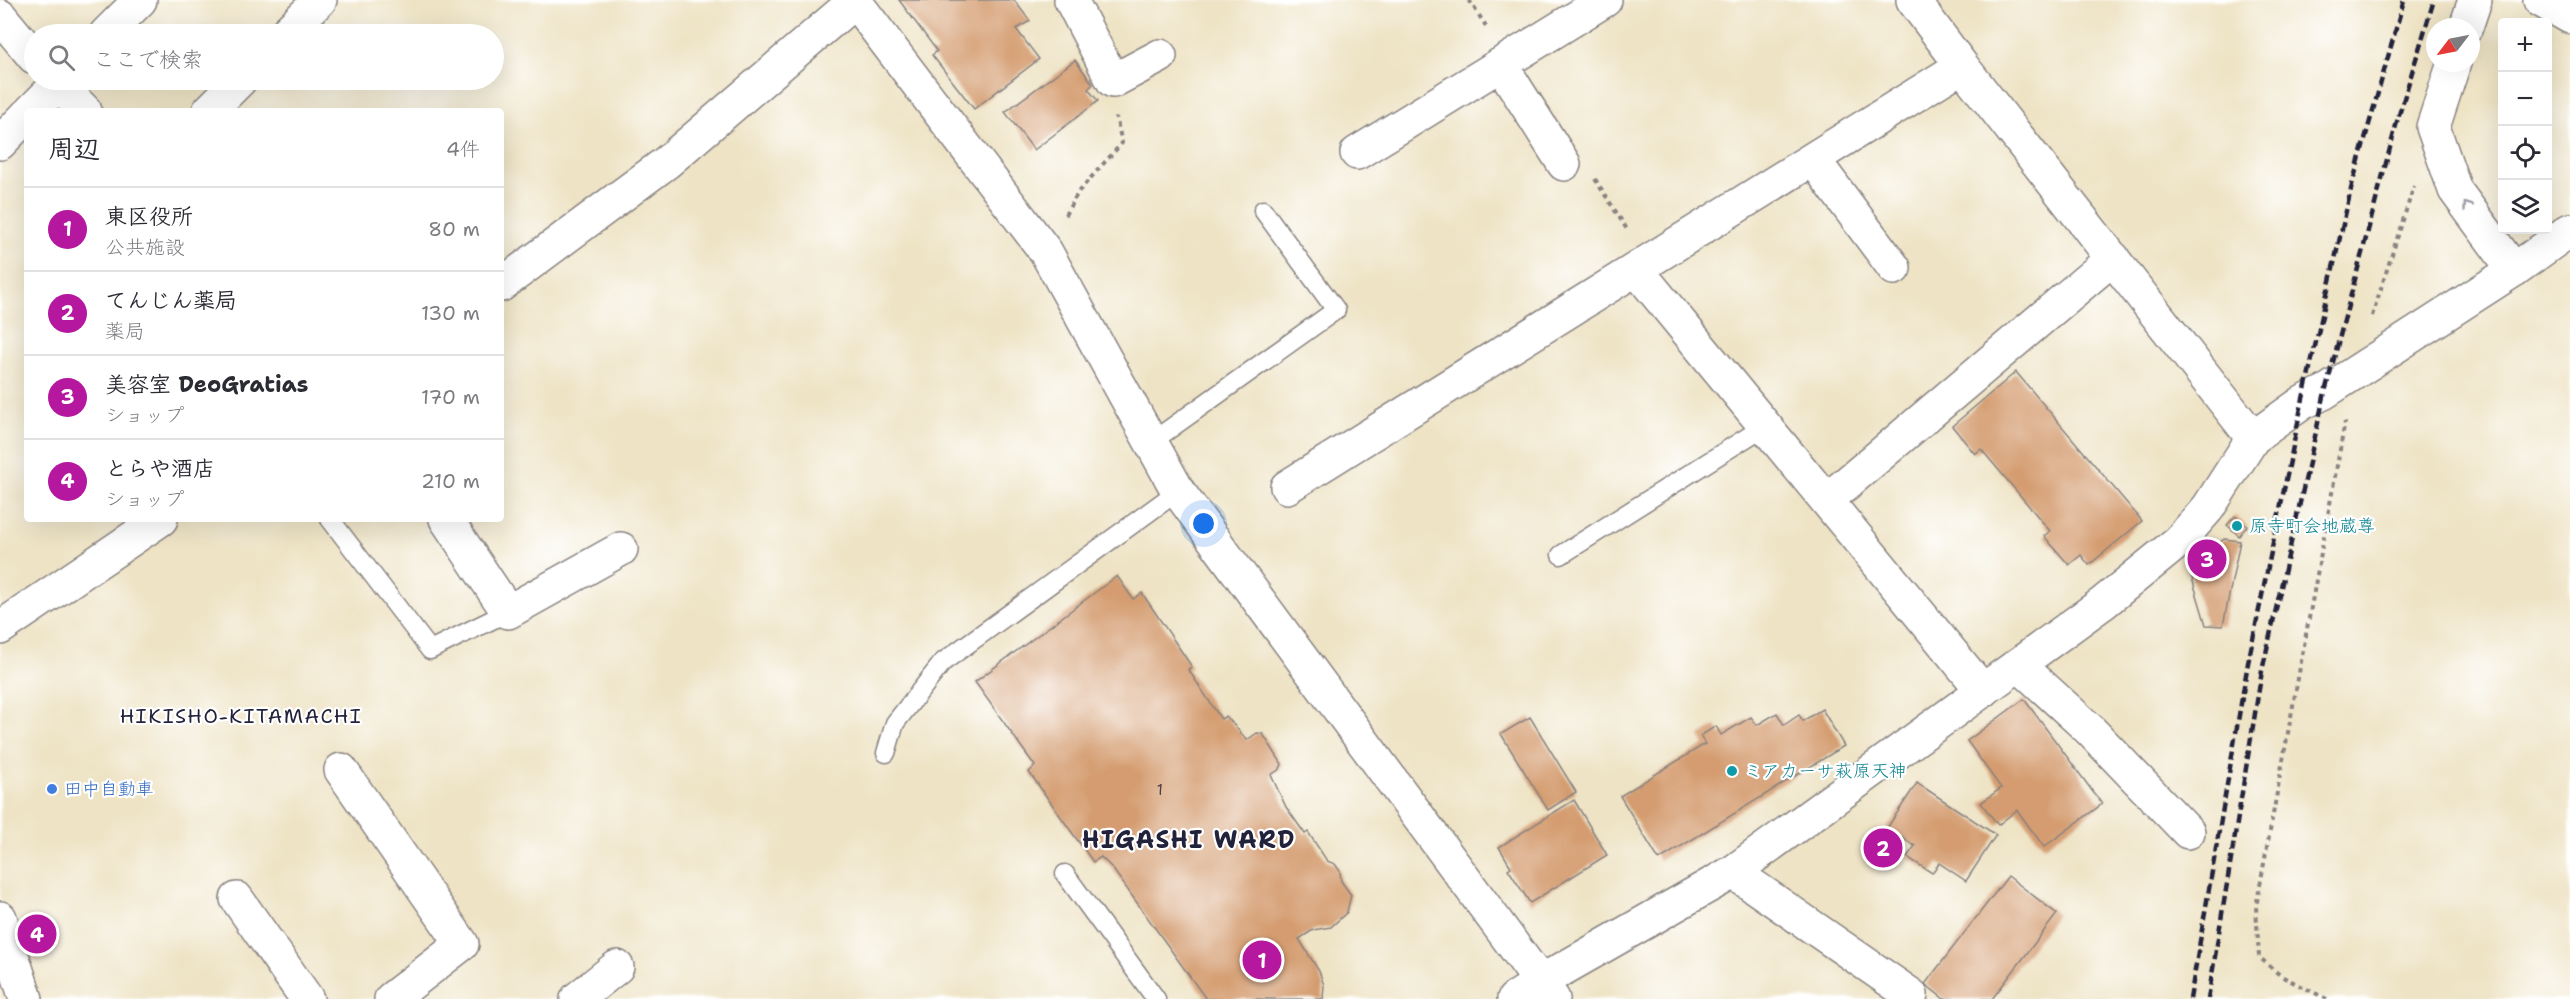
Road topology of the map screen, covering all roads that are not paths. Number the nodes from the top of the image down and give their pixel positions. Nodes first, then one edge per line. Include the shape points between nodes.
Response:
1 (140, 0) edge
2 (320, 0) edge
3 (855, 0) edge
4 (1071, 0) edge
5 (1605, 0) edge
6 (1913, 0) edge
7 (2475, 0) edge
8 (2540, 0) edge
9 (0, 16) edge
10 (2570, 17) edge
11 (2469, 18) edge
12 (116, 24) edge
13 (295, 24) edge
14 (24, 45) edge
15 (1160, 56) dead end
16 (1501, 65) junction
17 (1962, 66) junction
18 (2451, 72) edge
19 (50, 90) edge
20 (66, 90) edge
21 (230, 90) edge
22 (34, 108) edge
23 (82, 108) edge
24 (212, 108) edge
25 (24, 118) edge
26 (0, 143) edge
27 (1357, 153) dead end
28 (1813, 159) junction
29 (1564, 164) road end
30 (1263, 210) dead end
31 (2570, 230) edge
32 (2113, 258) junction
33 (1642, 266) junction
34 (1894, 268) dead end
35 (2514, 270) junction
36 (504, 283) edge
37 (1765, 426) junction
38 (2253, 438) junction
39 (1150, 443) junction
40 (1287, 487) dead end
41 (1178, 490) junction
42 (1827, 500) junction
43 (151, 522) edge
44 (332, 522) edge
45 (448, 522) edge
46 (127, 529) edge
47 (621, 549) dead end
48 (1561, 555) dead end
49 (508, 612) junction
50 (0, 628) edge
51 (2019, 665) junction
52 (1983, 691) junction
53 (886, 753) dead end
54 (341, 770) dead end
55 (2188, 832) dead end
56 (1733, 872) junction
57 (1065, 874) dead end
58 (237, 900) dead end
59 (0, 918) edge
60 (617, 968) dead end
61 (1535, 993) edge
62 (1911, 995) dead end
63 (26, 999) edge
64 (307, 999) edge
65 (391, 999) edge
66 (577, 999) edge
67 (1156, 999) edge

1 - 12 street
2 - 13 street
3 - 36 street via 667,162
3 - 39 street via 1046,252
4 - 15 street via 1113,81
5 - 16 street
6 - 17 street
7 - 11 street
8 - 10 street
9 - 14 street
16 - 27 street
16 - 29 street
17 - 28 street
17 - 32 street
35 -> 18 street via 2455,190 2433,127
19 - 22 street
20 - 23 street
21 - 24 street
25 - 26 street
28 - 33 street
28 - 34 street
30 - 39 lane via 1336,310
31 - 35 street
32 - 38 street
32 - 42 street
33 - 37 street
33 - 40 street
35 - 38 street
37 - 42 street
37 - 48 lane
38 - 51 street via 2208,508 2179,541
39 - 41 street
41 - 53 lane via 944,662 896,723
41 - 61 street
42 - 52 street
43 - 46 street
44 - 49 lane via 430,650
45 - 49 street
46 - 50 street
47 - 49 street
51 - 52 street
51 - 55 street via 2089,729
52 - 56 street
54 - 65 street via 462,944
56 - 61 street
56 - 62 street
57 - 67 lane
58 - 64 street
59 - 63 street
60 - 66 street

